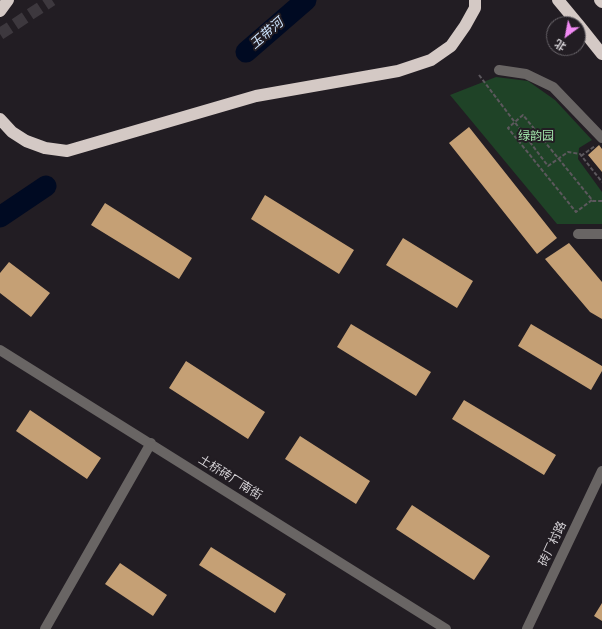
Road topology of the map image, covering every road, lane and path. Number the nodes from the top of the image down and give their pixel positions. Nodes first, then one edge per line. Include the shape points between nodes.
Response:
1 (8, 0) edge
2 (475, 0) edge
3 (558, 0) edge
4 (0, 10) edge
5 (571, 16) edge
6 (586, 34) edge
7 (602, 54) edge
8 (499, 70) dead end
9 (479, 75) dead end
10 (0, 119) edge
11 (515, 122) junction
12 (599, 141) edge
13 (581, 156) junction
14 (558, 159) junction
15 (602, 182) edge
16 (592, 200) junction
17 (602, 201) edge
18 (578, 234) dead end
19 (602, 234) edge
20 (0, 350) edge
21 (150, 443) junction
22 (602, 471) edge
23 (46, 629) edge
24 (446, 629) edge
25 (527, 629) edge

1 - 4 highway
2 - 10 highway via 475,8 451,46 430,60 398,71 256,96 67,150 45,148 26,141 12,132
3 - 5 highway
6 - 7 highway
8 - 12 street via 526,74 553,87
9 - 11 path
11 - 14 path via 523,115
11 - 14 path via 548,166
11 - 16 path via 508,128 576,212
12 - 13 path
13 - 14 path via 568,152
13 - 15 path
14 - 16 path
16 - 17 path
18 - 19 street
20 - 21 street, 土桥砖厂南街
21 - 23 street
21 - 24 street, 土桥砖厂南街
22 - 25 street, 砖厂村路

